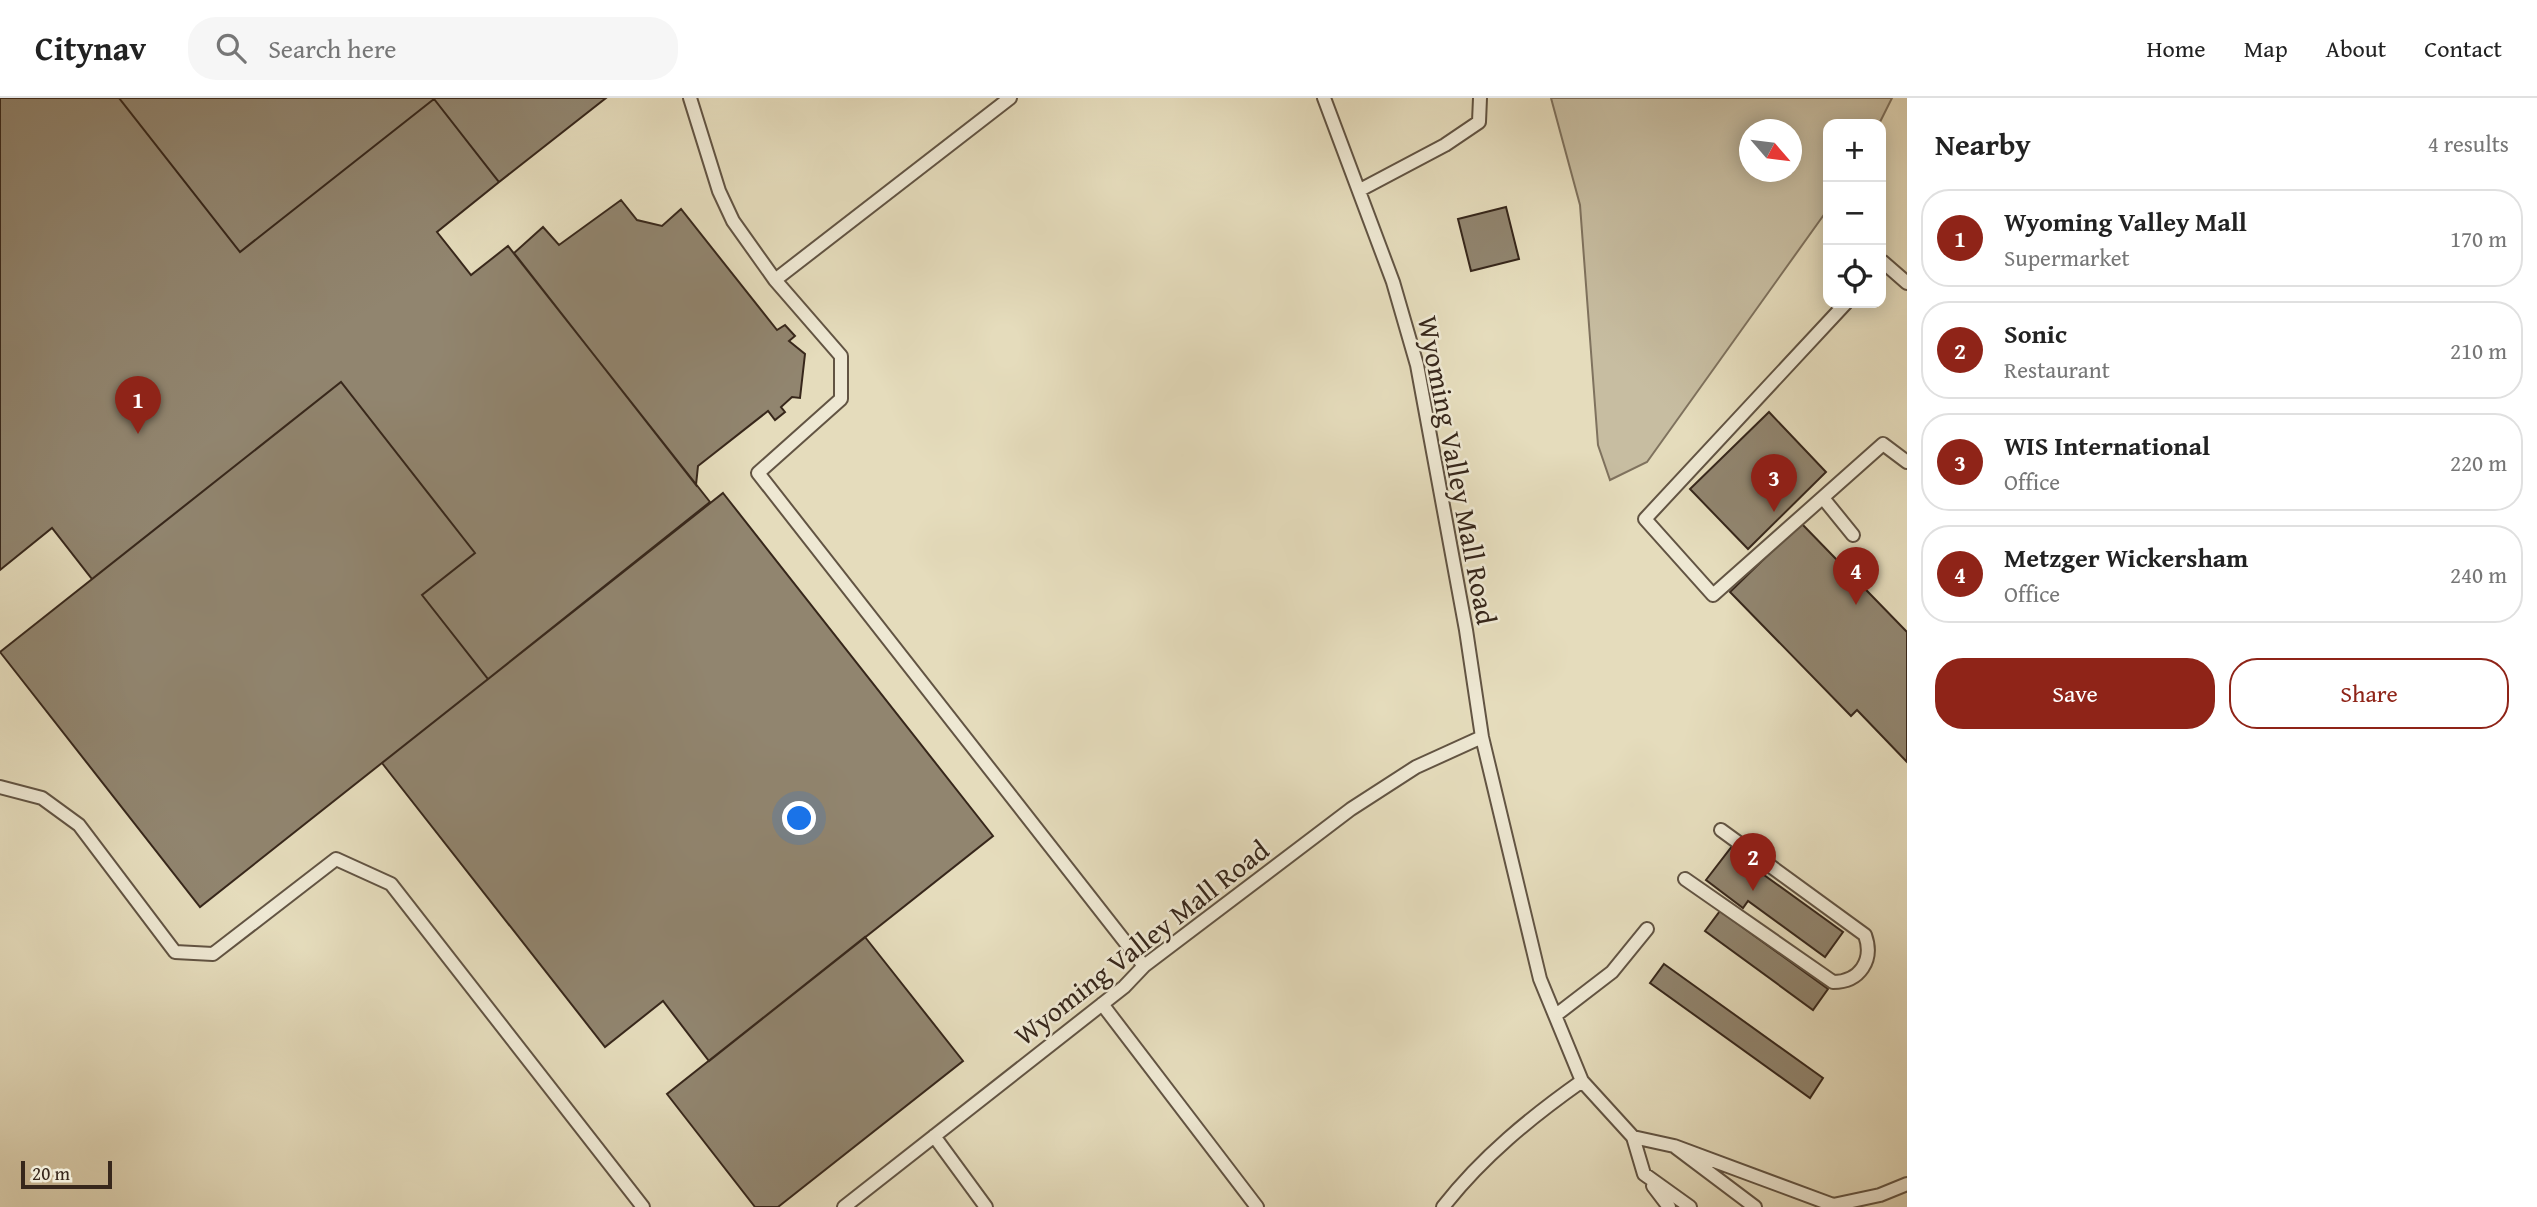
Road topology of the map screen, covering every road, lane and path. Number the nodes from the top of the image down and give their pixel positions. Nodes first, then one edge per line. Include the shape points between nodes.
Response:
1 (690, 98) edge
2 (1010, 98) edge
3 (1324, 98) edge
4 (1480, 98) edge
5 (1360, 190) junction
6 (1886, 265) edge
7 (775, 280) junction
8 (1907, 283) edge
9 (1841, 308) edge
10 (1907, 462) edge
11 (1823, 498) junction
12 (1853, 535) dead end
13 (1482, 737) junction
14 (0, 786) edge
15 (1720, 830) dead end
16 (1685, 878) dead end
17 (1647, 929) dead end
18 (1144, 966) junction
19 (1102, 1004) junction
20 (1556, 1015) junction
21 (1582, 1081) junction
22 (934, 1136) junction
23 (1633, 1137) junction
24 (1674, 1146) junction
25 (1644, 1174) junction
26 (1907, 1184) edge
27 (643, 1207) edge
28 (844, 1207) edge
29 (986, 1207) edge
30 (1257, 1207) edge
31 (1443, 1207) edge
32 (1669, 1207) edge
33 (1690, 1207) edge
34 (1755, 1207) edge

1 - 7 lane via 729,211
2 - 7 lane
3 - 5 lane, Wyoming Valley Mall Road
4 - 5 lane via 1479,122
5 - 13 lane, Wyoming Valley Mall Road via 1417,365
6 - 8 lane
7 - 18 lane via 841,356 842,399 758,473
9 - 11 lane via 1645,519 1713,595
10 - 11 lane via 1883,444
11 - 12 lane
13 - 18 lane, Wyoming Valley Mall Road via 1416,767 1352,809
13 - 20 lane, Wyoming Valley Mall Road via 1540,979
14 - 27 lane via 42,798 79,825 175,952 213,954 336,859 391,884
15 - 16 lane via 1865,935 1870,946 1868,958 1857,976 1848,982 1833,982
17 - 20 lane via 1612,972
18 - 19 lane, Wyoming Valley Mall Road
19 - 22 lane, Wyoming Valley Mall Road
19 - 30 lane
20 - 21 lane, Wyoming Valley Mall Road
21 - 23 lane, Wyoming Valley Mall Road
21 - 31 lane via 1492,1153
22 - 28 lane, Wyoming Valley Mall Road
22 - 29 lane
23 - 24 lane
23 - 25 lane, Wyoming Valley Mall Road
24 - 26 lane via 1833,1205
24 - 34 lane
25 - 32 lane
25 - 33 lane

